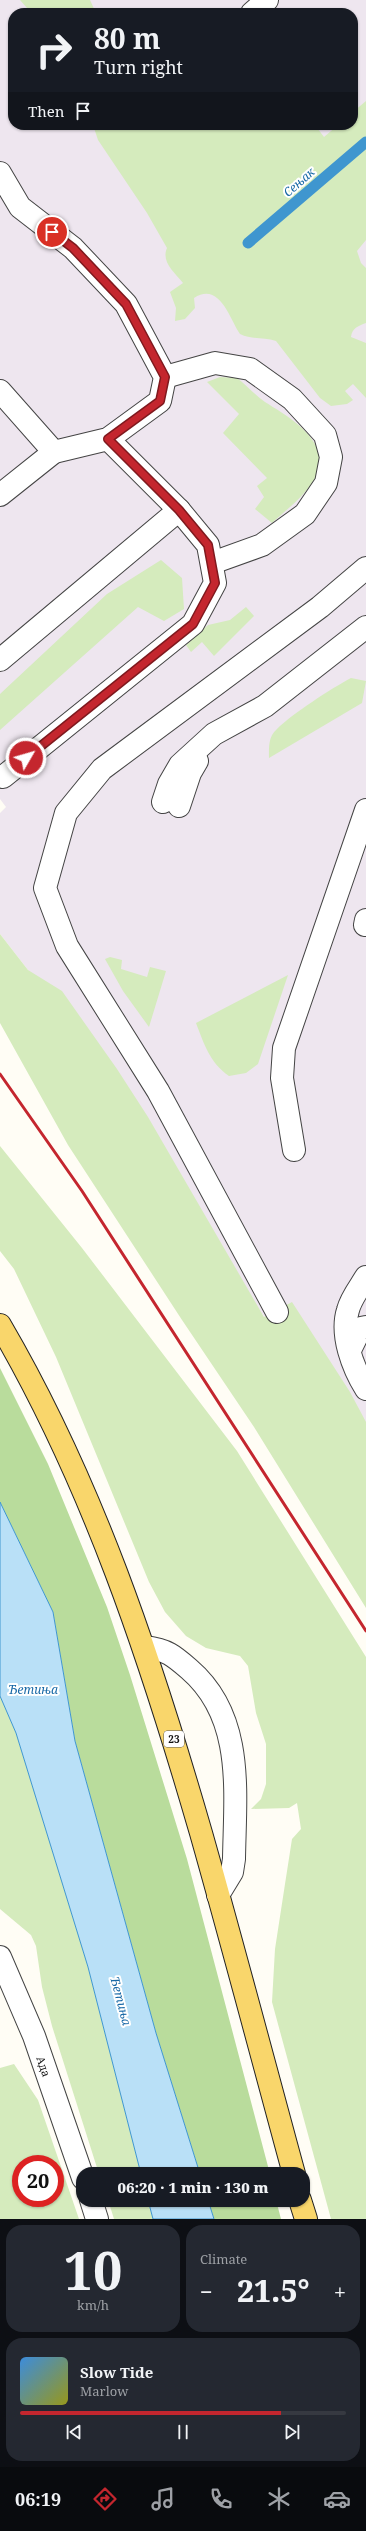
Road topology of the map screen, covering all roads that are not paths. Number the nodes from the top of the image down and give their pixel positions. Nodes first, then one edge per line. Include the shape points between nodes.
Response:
1 (267, 0) edge
2 (258, 8) edge
3 (0, 173) edge
4 (165, 377) junction
5 (0, 391) edge
6 (108, 439) junction
7 (54, 452) junction
8 (0, 495) edge
9 (179, 510) junction
10 (212, 563) junction
11 (366, 568) edge
12 (366, 627) edge
13 (0, 660) edge
14 (2, 777) dead end
15 (171, 804) dead end
16 (366, 810) edge
17 (294, 1150) dead end
18 (366, 1277) edge
19 (277, 1312) dead end
20 (0, 1325) edge
21 (366, 1327) edge
22 (350, 1350) junction
23 (366, 1389) edge
24 (145, 1648) junction
25 (218, 1895) junction
26 (0, 1957) edge
27 (79, 2167) edge
28 (292, 2167) edge
29 (93, 2207) edge
30 (302, 2207) edge
31 (97, 2219) edge
32 (306, 2219) edge

1 - 2 street
3 - 4 street via 20,207 73,248 126,304
4 - 6 street via 160,401
4 - 10 street via 215,363 250,369 292,399 325,435 331,457 326,484 305,514 262,545
5 - 7 street
6 - 7 street
6 - 9 street
7 - 8 street
9 - 10 street via 208,545
9 - 13 street
10 - 14 street via 215,583 193,624
11 - 19 street via 320,607 102,769 66,813 45,888 67,946 158,1091
12 - 15 street via 265,706 214,734
16 - 17 street via 284,1048 282,1078
18 - 22 street via 348,1308 344,1327
20 - 24 main road, 23 via 63,1444 105,1543
21 - 22 street via 361,1328
22 - 23 street via 357,1375
24 - 25 main road, 23
24 - 25 street via 164,1650 175,1656 215,1697 225,1716 231,1738 234,1775 234,1859 232,1872
25 - 28 main road, 23
26 - 27 street, Ада via 34,2036
29 - 31 street
30 - 32 main road

